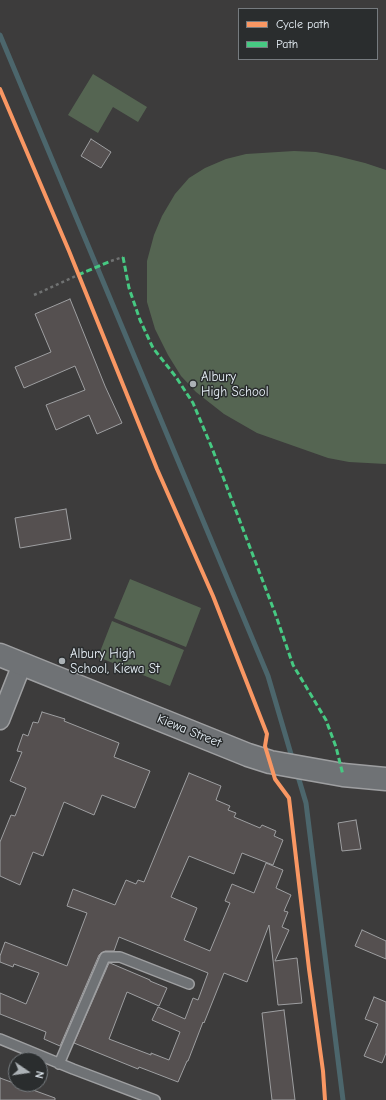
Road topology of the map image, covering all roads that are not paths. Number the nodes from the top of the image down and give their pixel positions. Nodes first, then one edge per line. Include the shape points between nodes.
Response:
1 (0, 655) edge
2 (22, 664) junction
3 (0, 720) edge
4 (386, 779) edge
5 (189, 984) dead end
6 (0, 1039) edge
7 (59, 1064) junction
8 (155, 1100) edge

1 - 2 street, Kiewa Street
2 - 3 street
2 - 4 street, Kiewa Street via 270,762
5 - 7 lane via 120,957 105,957
6 - 7 lane
7 - 8 lane

